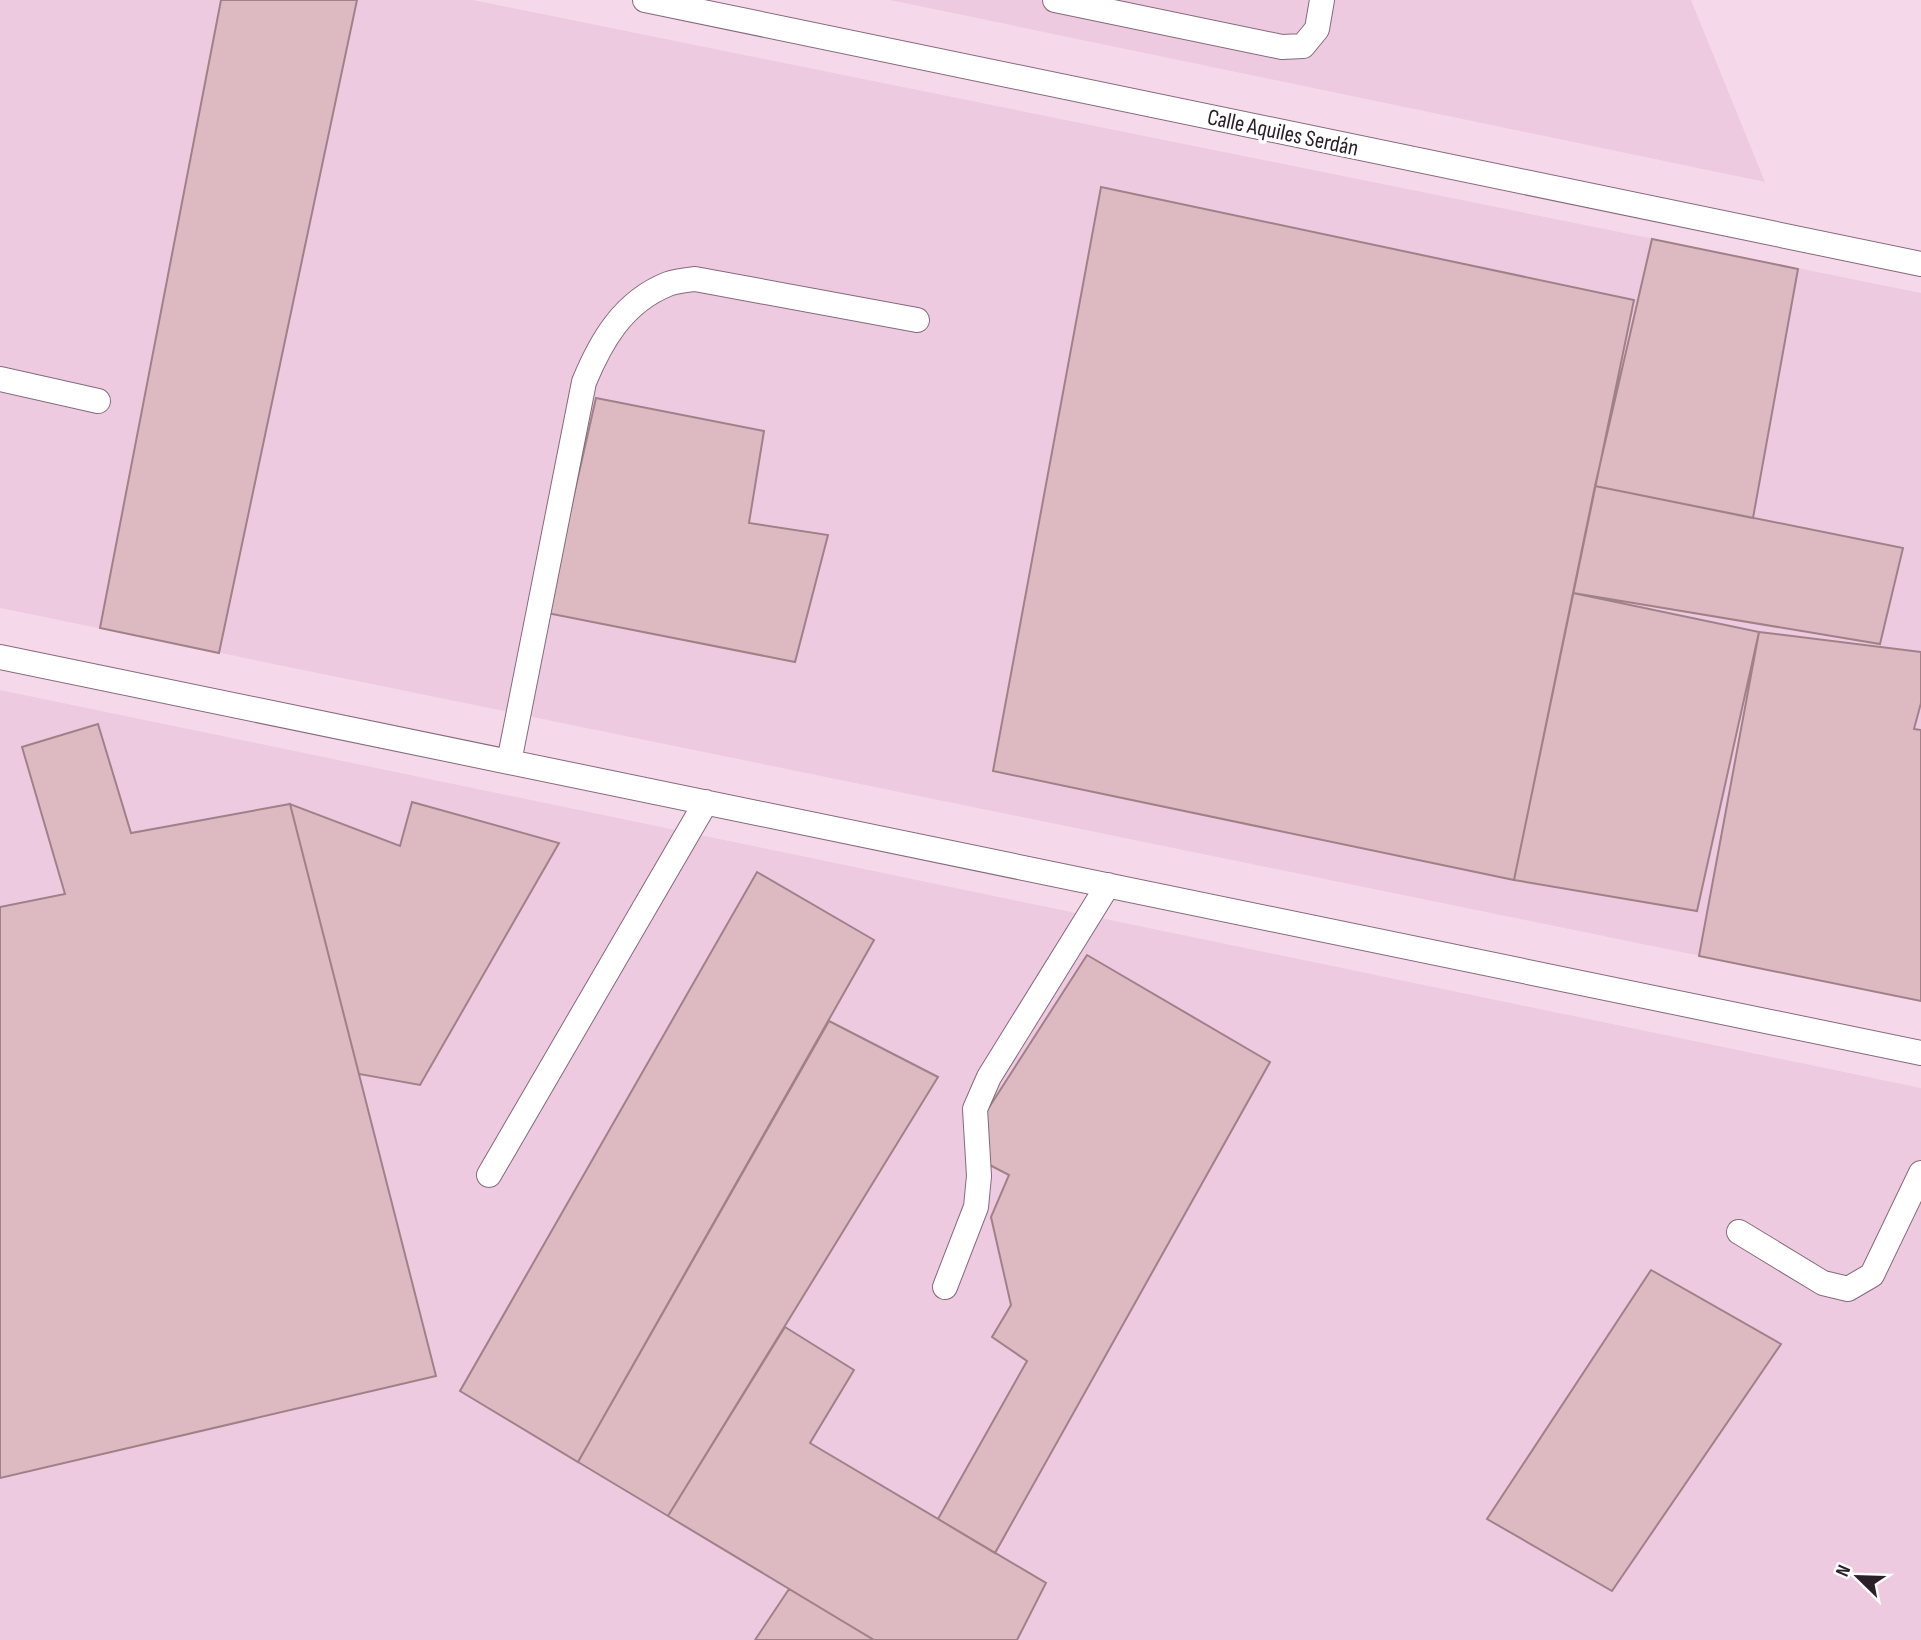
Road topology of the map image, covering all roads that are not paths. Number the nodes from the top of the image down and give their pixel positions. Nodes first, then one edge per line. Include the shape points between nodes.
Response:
1 (1055, 0) edge
2 (1322, 0) edge
3 (658, 1) edge
4 (1921, 264) edge
5 (917, 320) dead end
6 (0, 379) edge
7 (98, 401) dead end
8 (0, 657) edge
9 (509, 762) junction
10 (706, 802) junction
11 (1108, 885) junction
12 (1921, 1053) edge
13 (1921, 1173) edge
14 (489, 1175) dead end
15 (1739, 1232) dead end
16 (945, 1286) dead end

1 - 2 lane via 1282,47 1303,46 1317,29
3 - 4 lane, Calle Aquiles Serdán
5 - 9 lane via 695,279 669,284 640,299 615,324 584,382
6 - 7 lane
8 - 9 lane
9 - 10 lane
10 - 11 lane
10 - 14 lane
11 - 12 lane
11 - 16 lane via 989,1077 975,1109 976,1207
13 - 15 lane via 1872,1275 1848,1289 1823,1283

